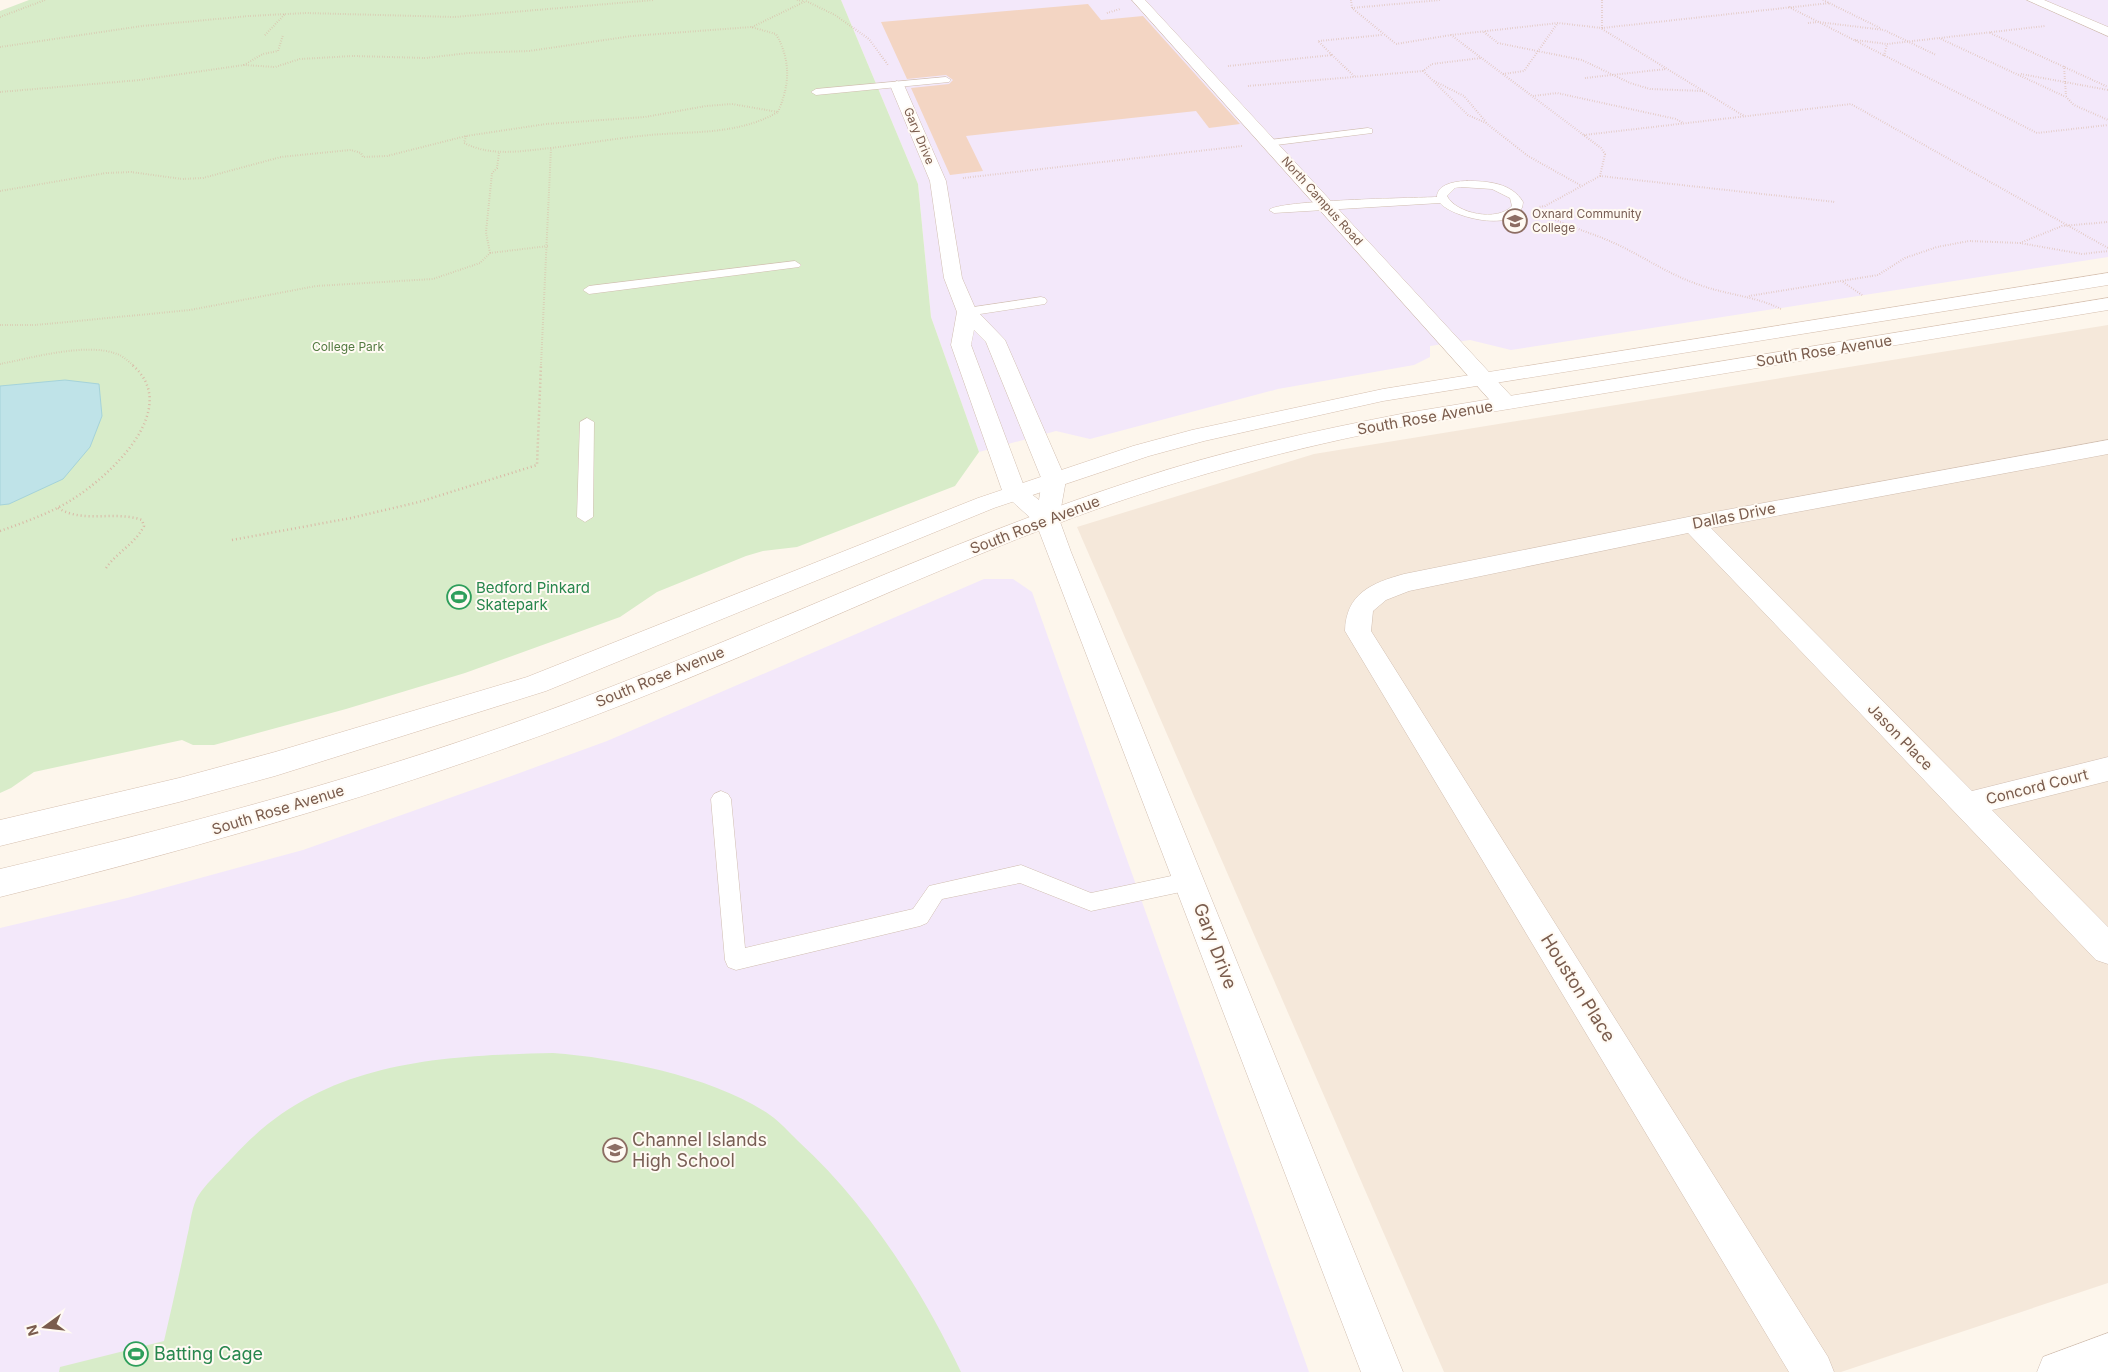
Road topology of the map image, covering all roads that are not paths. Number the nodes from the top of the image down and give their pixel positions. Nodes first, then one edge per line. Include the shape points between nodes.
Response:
1 (1138, 0) edge
2 (2033, 0) edge
3 (2108, 19) edge
4 (2085, 22) junction
5 (2108, 32) edge
6 (946, 80) dead end
7 (897, 85) junction
8 (816, 92) dead end
9 (1368, 131) dead end
10 (1269, 143) junction
11 (1442, 200) junction
12 (1326, 206) junction
13 (1274, 210) dead end
14 (795, 265) dead end
15 (2108, 279) edge
16 (589, 290) dead end
17 (1041, 301) dead end
18 (2108, 304) edge
19 (967, 312) junction
20 (1483, 379) junction
21 (1505, 403) junction
22 (586, 422) dead end
23 (2108, 447) edge
24 (1054, 480) junction
25 (1015, 493) junction
26 (584, 517) dead end
27 (1047, 519) junction
28 (1693, 524) junction
29 (1365, 604) joint
30 (2108, 769) edge
31 (721, 800) dead end
32 (1966, 804) junction
33 (0, 833) edge
34 (1190, 881) junction
35 (0, 883) edge
36 (2108, 949) edge
37 (2108, 1354) edge
38 (1382, 1372) edge
39 (1813, 1372) edge
40 (2058, 1372) edge

1 - 10 street, North Campus Road
2 - 4 street
3 - 4 street
4 - 5 street
6 - 7 lane
7 - 8 lane
7 - 19 street, Gary Drive via 938,181 953,278
9 - 10 lane
10 - 12 street, North Campus Road
11 - 11 lane via 1467,215 1492,218 1512,213 1518,203 1508,192 1473,183 1445,190
11 - 12 lane
12 - 13 lane
12 - 20 street, North Campus Road
14 - 16 lane
15 - 20 street, South Rose Avenue
17 - 19 lane
18 - 21 street, South Rose Avenue
19 - 24 street, Gary Drive via 995,340
19 - 25 street via 961,345
20 - 21 street, North Campus Road
20 - 24 street, South Rose Avenue via 1383,395 1221,430 1141,451
21 - 27 street, South Rose Avenue via 1414,418 1219,461
22 - 26 lane
23 - 28 street, Dallas Drive
24 - 25 street, South Rose Avenue
24 - 27 street
25 - 27 street, Gary Drive
25 - 33 street, South Rose Avenue via 536,684 275,764
27 - 34 street, Gary Drive
27 - 35 street, South Rose Avenue via 620,695 517,733 246,821
28 - 29 street, Dallas Drive via 1404,583 1383,591
28 - 32 street, Jason Place
29 - 39 street, Houston Place via 1357,616 1358,631
30 - 32 street, Concord Court
31 - 34 lane via 736,960 920,917 936,892 1021,874 1090,902
32 - 36 street, Jason Place
34 - 38 street, Gary Drive
37 - 40 street

